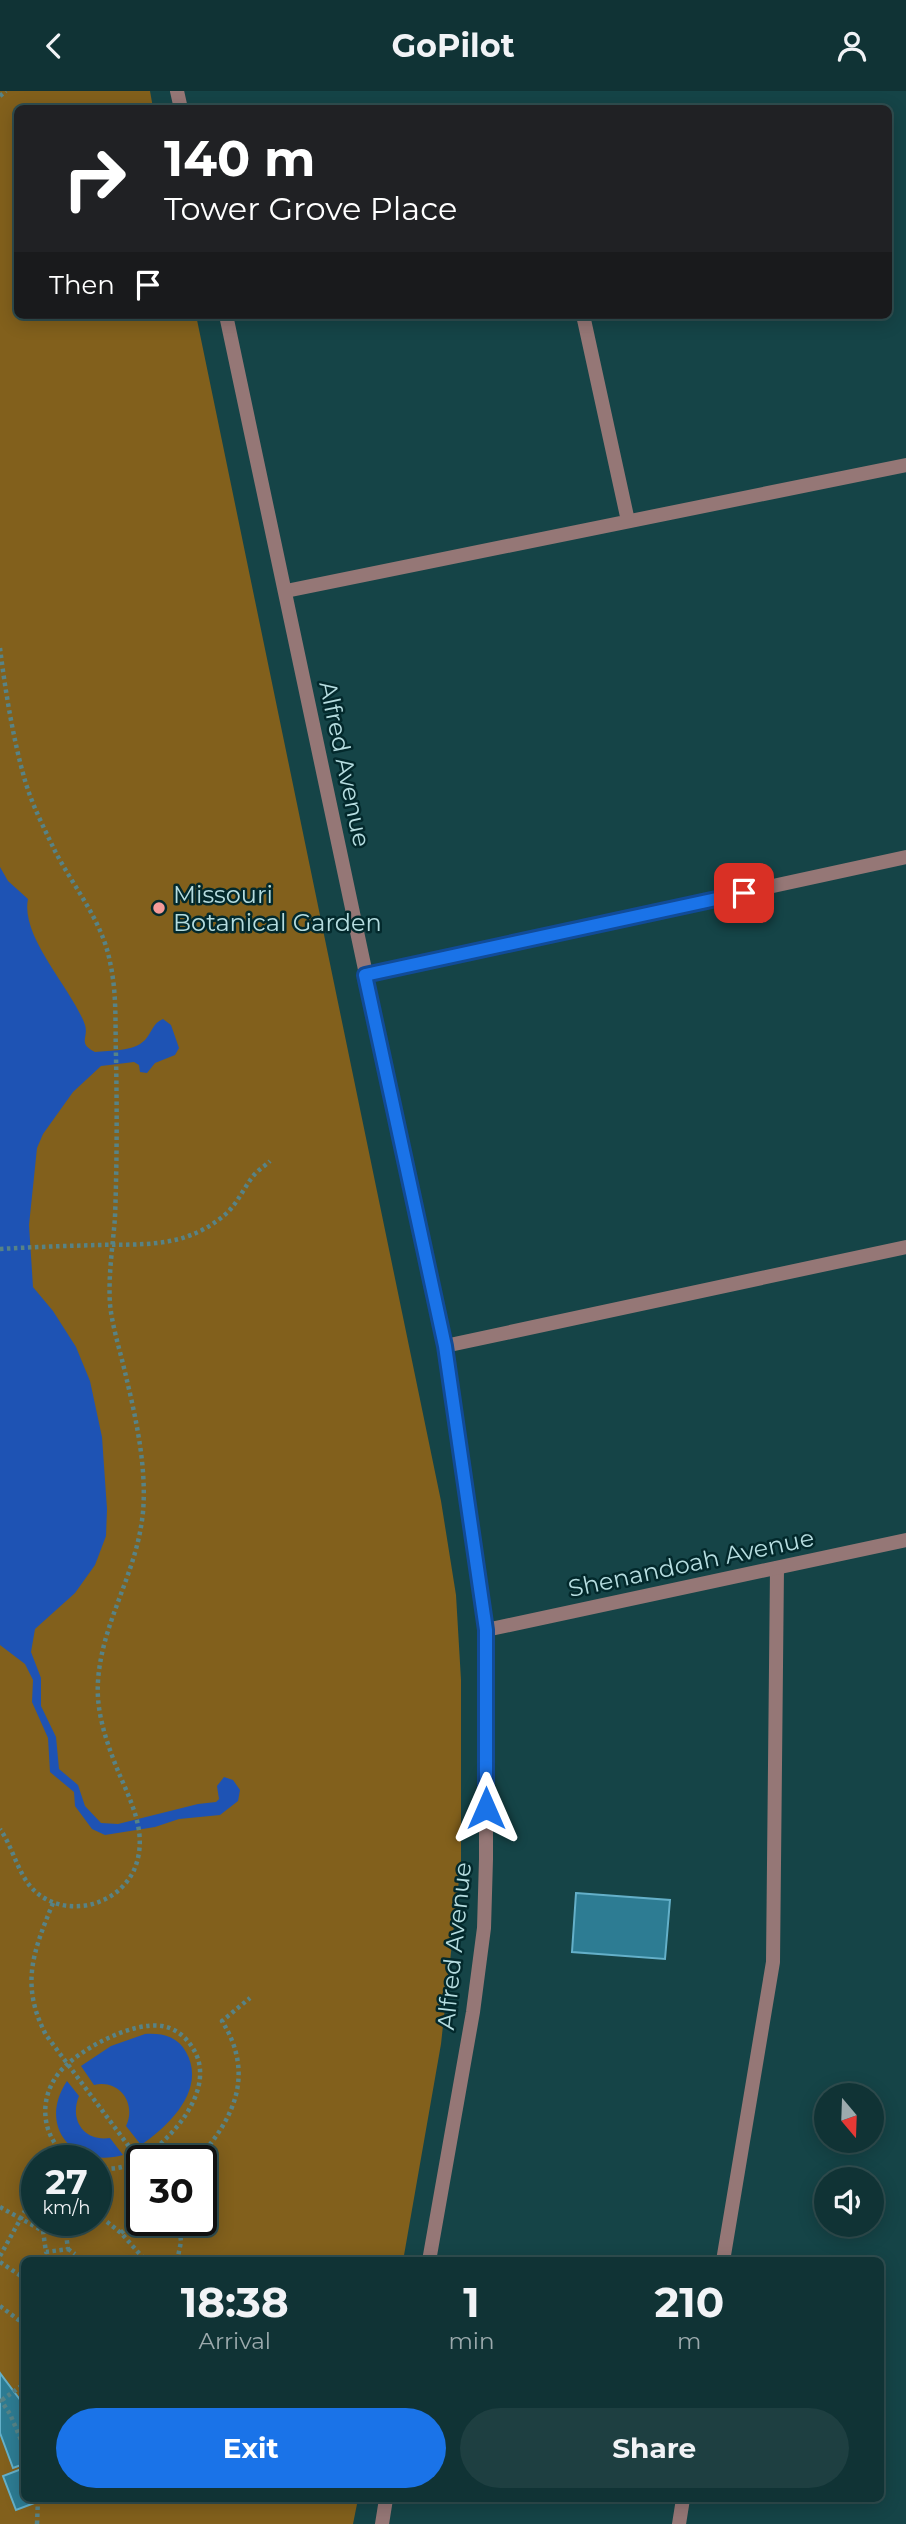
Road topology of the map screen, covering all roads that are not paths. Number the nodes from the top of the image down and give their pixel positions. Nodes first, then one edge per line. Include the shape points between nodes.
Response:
1 (227, 319) edge
2 (584, 319) edge
3 (906, 465) edge
4 (628, 521) junction
5 (286, 591) junction
6 (906, 857) edge
7 (365, 975) junction
8 (906, 1247) edge
9 (445, 1346) junction
10 (906, 1541) edge
11 (777, 1568) junction
12 (486, 1630) junction
13 (430, 2257) edge
14 (724, 2257) edge
15 (386, 2502) edge
16 (683, 2502) edge
17 (382, 2524) edge
18 (679, 2524) edge

1 - 5 street, Alfred Avenue
2 - 4 street
3 - 4 street
4 - 5 street
5 - 7 street, Alfred Avenue
6 - 7 street
7 - 9 street, Alfred Avenue
8 - 9 street
9 - 12 street, Alfred Avenue
10 - 11 street, Shenandoah Avenue
11 - 12 street, Shenandoah Avenue
11 - 14 street via 774,1962
12 - 13 street, Alfred Avenue via 484,1928
15 - 17 street
16 - 18 street

